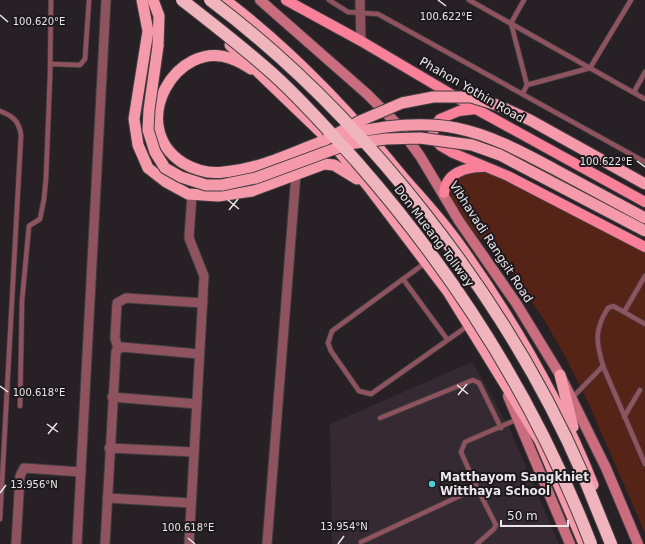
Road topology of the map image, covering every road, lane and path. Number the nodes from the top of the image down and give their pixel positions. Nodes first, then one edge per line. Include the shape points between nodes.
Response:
1 (50, 0) edge
2 (89, 0) edge
3 (106, 0) edge
4 (142, 0) edge
5 (154, 0) edge
6 (176, 0) edge
7 (182, 0) edge
8 (210, 0) edge
9 (225, 0) edge
10 (260, 0) edge
11 (329, 0) edge
12 (360, 0) edge
13 (469, 0) edge
14 (524, 0) edge
15 (631, 0) edge
16 (291, 1) edge
17 (478, 2) edge
18 (360, 13) junction
19 (511, 23) junction
20 (361, 41) junction
21 (50, 64) junction
22 (590, 68) junction
23 (645, 72) edge
24 (267, 78) junction
25 (527, 84) junction
26 (634, 92) junction
27 (523, 93) junction
28 (645, 99) edge
29 (476, 109) junction
30 (0, 111) edge
31 (325, 140) junction
32 (645, 162) edge
33 (487, 166) junction
34 (296, 174) junction
35 (645, 184) edge
36 (368, 186) junction
37 (444, 193) junction
38 (192, 194) junction
39 (645, 202) edge
40 (645, 218) edge
41 (645, 231) edge
42 (645, 247) edge
43 (426, 262) junction
44 (645, 276) edge
45 (403, 279) junction
46 (202, 303) junction
47 (624, 312) junction
48 (470, 324) junction
49 (645, 324) edge
50 (447, 339) junction
51 (118, 349) junction
52 (199, 354) junction
53 (603, 366) junction
54 (496, 368) junction
55 (560, 375) junction
56 (640, 390) dead end
57 (112, 397) junction
58 (572, 398) junction
59 (196, 404) junction
60 (20, 406) dead end
61 (624, 417) junction
62 (380, 418) dead end
63 (518, 419) junction
64 (501, 428) junction
65 (577, 444) junction
66 (109, 448) junction
67 (194, 452) junction
68 (645, 464) edge
69 (81, 472) junction
70 (477, 488) junction
71 (107, 498) junction
72 (191, 503) junction
73 (0, 519) edge
74 (360, 542) dead end
75 (16, 544) edge
76 (77, 544) edge
77 (105, 544) edge
78 (189, 544) edge
79 (267, 544) edge
80 (477, 544) edge
81 (570, 544) edge
82 (584, 544) edge
83 (591, 544) edge
84 (611, 544) edge
85 (617, 544) edge
86 (638, 544) edge

1 - 21 lane
2 - 21 lane via 85,59 80,65
3 - 69 street
4 - 38 highway via 148,31 134,119 138,145 148,168 166,182
5 - 41 highway, bridge via 159,16 158,46 148,110 148,130 155,152 166,168 181,177 206,185 222,185 256,178 348,144 420,138 472,146 500,155
6 - 24 highway
7 - 83 highway, Don Mueang Tollway, bridge via 279,80 331,132 426,247 468,306 532,412
8 - 84 highway, Don Mueang Tollway, bridge via 266,46 348,125 443,238 486,299 544,397 572,450
9 - 65 highway via 311,74 368,134 456,241 496,298
10 - 37 main road, Vibhavadi Rangsit Road via 361,88 396,123
11 - 18 lane via 348,12
12 - 18 street
13 - 17 lane
14 - 19 lane
15 - 22 lane
16 - 20 main road, Phahon Yothin Road
17 - 19 lane
18 - 20 street
18 - 27 lane via 378,14
19 - 22 lane
19 - 25 lane
20 - 29 main road, Phahon Yothin Road
21 - 60 lane via 44,199 40,219 29,226 26,252 22,301
22 - 25 lane
22 - 26 lane
23 - 26 lane
24 - 31 highway via 231,58 220,56 196,60 184,67 163,90 158,112 158,124 166,149 189,166 206,172 223,173 250,168
24 - 36 highway via 332,143
25 - 27 lane
26 - 28 lane
27 - 32 lane
29 - 33 main road via 459,111 440,119 432,133 441,146
29 - 39 main road, Phahon Yothin Road
30 - 73 lane via 15,118 21,135
31 - 35 highway, bridge via 402,103 433,97 470,97 497,105 530,120
31 - 40 highway, bridge via 374,128 404,125 455,128 481,134 509,145
33 - 37 main road via 466,168 456,173 445,185
33 - 42 main road
34 - 36 highway via 324,164 334,165
34 - 38 highway via 252,191 218,196
34 - 79 street
36 - 43 highway
37 - 55 main road, Vibhavadi Rangsit Road via 459,221 516,303
38 - 46 street via 189,238 204,276
43 - 45 lane
43 - 48 highway
44 - 47 lane
45 - 50 lane
45 - 50 lane via 329,336 331,351 359,391 371,394
46 - 51 street via 126,298 121,300 117,303 115,338
46 - 52 street
47 - 49 lane
47 - 53 lane via 613,306 608,308 601,320 597,334
48 - 50 lane
48 - 54 highway
51 - 52 street via 122,347
51 - 57 street via 115,354
52 - 59 street
53 - 58 lane
53 - 61 lane
54 - 63 main road
54 - 82 highway via 540,441
55 - 58 main road, Vibhavadi Rangsit Road
55 - 65 highway
56 - 61 lane
57 - 59 street
57 - 66 street
58 - 86 main road, Vibhavadi Rangsit Road via 606,468
59 - 67 street
61 - 68 lane
62 - 64 lane via 473,380 479,383
63 - 64 lane
63 - 81 main road
64 - 70 lane via 465,442 461,452
65 - 85 highway
66 - 67 street
66 - 71 street
67 - 72 street
69 - 75 street via 24,468 20,476
69 - 76 street
70 - 74 lane
70 - 80 lane via 496,525
71 - 72 street
71 - 77 street
72 - 78 street

